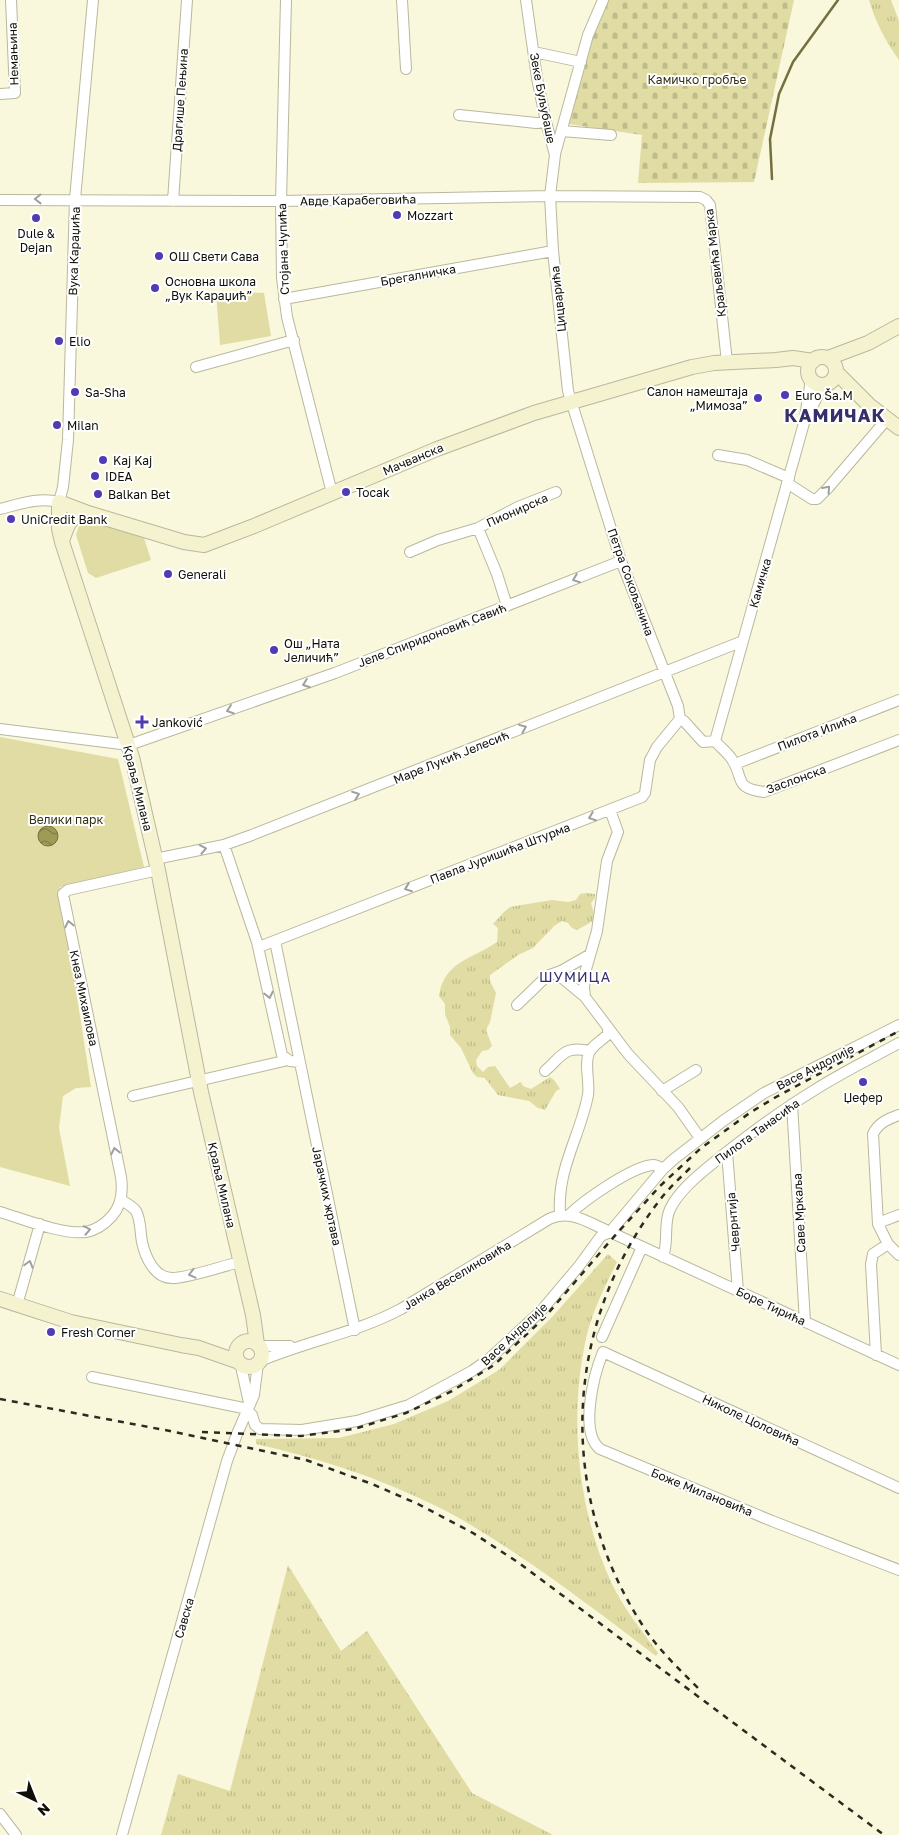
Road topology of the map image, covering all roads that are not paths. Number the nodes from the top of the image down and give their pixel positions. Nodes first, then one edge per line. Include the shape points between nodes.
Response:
1 (11, 0) edge
2 (94, 0) edge
3 (187, 0) edge
4 (286, 0) edge
5 (402, 0) edge
6 (526, 0) edge
7 (603, 0) edge
8 (534, 52) junction
9 (581, 62) junction
10 (406, 70) dead end
11 (0, 94) edge
12 (459, 115) dead end
13 (546, 122) junction
14 (562, 131) junction
15 (611, 134) dead end
16 (555, 155) junction
17 (550, 196) junction
18 (76, 199) junction
19 (0, 200) edge
20 (173, 201) junction
21 (281, 201) junction
22 (553, 251) junction
23 (284, 299) junction
24 (899, 326) edge
25 (294, 340) junction
26 (868, 344) junction
27 (727, 362) junction
28 (196, 367) dead end
29 (823, 375) junction
30 (572, 401) junction
31 (887, 418) junction
32 (899, 428) edge
33 (718, 455) dead end
34 (788, 481) junction
35 (556, 492) dead end
36 (332, 493) junction
37 (59, 502) junction
38 (0, 509) edge
39 (88, 513) junction
40 (478, 528) junction
41 (62, 542) junction
42 (410, 552) dead end
43 (621, 561) junction
44 (507, 606) junction
45 (743, 641) junction
46 (664, 672) junction
47 (899, 700) edge
48 (680, 719) junction
49 (0, 729) edge
50 (899, 740) edge
51 (715, 742) junction
52 (128, 745) junction
53 (735, 764) junction
54 (610, 810) junction
55 (224, 845) junction
56 (156, 864) junction
57 (275, 941) junction
58 (259, 947) junction
59 (589, 956) junction
60 (556, 973) junction
61 (586, 997) junction
62 (517, 1004) dead end
63 (899, 1025) edge
64 (608, 1028) junction
65 (899, 1043) edge
66 (590, 1051) junction
67 (288, 1060) junction
68 (300, 1062) junction
69 (696, 1070) dead end
70 (545, 1071) dead end
71 (199, 1080) junction
72 (662, 1091) junction
73 (133, 1096) dead end
74 (792, 1104) junction
75 (899, 1114) edge
76 (700, 1138) junction
77 (727, 1152) junction
78 (663, 1170) junction
79 (121, 1200) junction
80 (0, 1212) edge
81 (565, 1215) junction
82 (899, 1215) edge
83 (878, 1223) junction
84 (40, 1224) junction
85 (610, 1232) junction
86 (888, 1244) junction
87 (642, 1247) junction
88 (899, 1255) edge
89 (664, 1257) junction
90 (240, 1262) junction
91 (738, 1291) junction
92 (0, 1299) edge
93 (17, 1305) junction
94 (805, 1322) junction
95 (355, 1330) junction
96 (602, 1337) dead end
97 (301, 1346) junction
98 (246, 1352) junction
99 (603, 1352) joint
100 (876, 1354) junction
101 (259, 1362) junction
102 (899, 1365) edge
103 (92, 1377) dead end
104 (248, 1407) junction
105 (257, 1427) junction
106 (239, 1430) junction
107 (899, 1488) edge
108 (899, 1570) edge
109 (0, 1814) edge
110 (16, 1835) edge
111 (122, 1835) edge

1 - 11 street, Немањина via 15,93
2 - 18 street, Вука Караџића
3 - 20 street, Драгише Пењина
4 - 21 street, Стојана Чупића
5 - 10 street
6 - 8 street, Зеке Буљубаше
7 - 9 street
8 - 9 street
8 - 13 street, Зеке Буљубаше
9 - 14 street
12 - 13 street
13 - 16 street, Зеке Буљубаше
14 - 15 street
14 - 16 street
16 - 17 street, Зеке Буљубаше
17 - 21 street, Авде Карабеговића
17 - 22 street, Цицварића
17 - 27 street, Краљевића Марка via 700,197 706,200 710,205
18 -> 19 street, Авде Карабеговића
18 - 20 street, Авде Карабеговића
18 - 37 street, Вука Караџића via 68,440
20 - 21 street, Авде Карабеговића
21 - 23 street, Стојана Чупића
22 - 23 street, Брегалничка
22 - 30 street, Цицварића via 568,391
23 - 25 street, Стојана Чупића
24 - 26 main road
25 - 28 street
25 - 36 street, Стојана Чупића
26 - 29 main road
26 - 29 main road via 828,358 834,363
27 - 29 main road, Мачванска via 793,358
27 - 30 main road, Мачванска via 692,367
29 - 31 main road
29 - 34 street, Камичка via 804,423
30 - 36 main road, Мачванска via 488,429
30 - 43 street, Петра Сокољанина
31 - 32 main road
34 -> 31 street via 812,499 817,498
33 - 34 street via 747,460
34 - 45 street, Камичка
35 - 40 street, Пионирска
36 - 39 main road, Мачванска via 204,545
37 - 38 street via 37,500
37 - 39 main road, Мачванска
37 - 41 main road, Краља Милана
39 - 41 main road via 74,517 67,525
40 - 42 street, Пионирска
40 - 44 street, Пионирска
41 - 52 main road, Краља Милана
43 -> 44 street, Јеле Спиридоновић Савић
43 - 46 street, Петра Сокољанина
44 -> 52 street, Јеле Спиридоновић Савић via 310,682
45 - 46 street, Маре Лукић Јелесић
45 - 51 street, Камичка
46 - 48 street, Петра Сокољанина
55 -> 46 street, Маре Лукић Јелесић
47 - 53 street, Пилота Илића
48 - 51 street, Петра Сокољанина via 703,742
48 - 54 street, Павла Јуришића Штурма via 650,760 642,797
49 - 52 street
50 - 53 street, Заслонска via 764,792 748,789 742,784
51 - 53 street, Заслонска
52 - 56 main road, Краља Милана
54 -> 57 street, Павла Јуришића Штурма
54 - 59 street via 618,832 607,861 597,931
56 -> 55 street, Маре Лукић Јелесић
55 - 58 street
56 - 71 main road, Краља Милана
79 -> 56 street, Кнез Михаилова via 120,1177 63,894
57 - 58 street
57 - 68 street, Јарачких жртава
58 -> 67 street via 280,1051
59 - 60 street
59 - 61 street via 584,987
60 - 61 street
60 - 62 street via 547,976
61 - 64 street
63 - 76 street, Васе Андолије via 764,1093
64 - 66 street via 608,1034
64 - 72 street
65 - 74 street, Пилота Танасића
66 - 70 street via 573,1048 566,1051
66 - 81 street via 587,1059 588,1096 564,1170 559,1200
67 - 68 street
67 - 71 street
68 - 95 street, Јарачких жртава
69 - 72 street
71 - 73 street
71 - 90 main road, Краља Милана
72 - 76 street
74 - 77 street, Пилота Танасића
74 - 94 street, Саве Мркаља
75 - 83 street via 880,1124 873,1134
76 - 78 street, Васе Андолије
77 - 89 street, Пилота Танасића via 692,1182 673,1204 666,1220
77 - 91 street, Чеврнтија
78 - 81 street via 651,1165 626,1176
78 - 85 street, Васе Андолије
84 -> 79 street via 72,1232 91,1230 104,1224
90 -> 79 street via 180,1277 164,1277 149,1262 137,1213
80 - 84 street
81 - 85 street
81 - 95 street, Јанка Веселиновића via 541,1224 401,1309
82 - 83 street
83 - 86 street
93 -> 84 street
85 - 87 street, Боре Тирића
85 - 105 street, Васе Андолије via 601,1236 541,1311 489,1359 458,1379 410,1405 357,1421 302,1430 264,1430
86 - 88 street
86 - 100 street via 872,1254 870,1264
87 - 89 street, Боре Тирића
87 - 96 street
89 - 91 street, Боре Тирића
90 - 98 main road, Краља Милана via 246,1289
91 - 94 street, Боре Тирића
92 - 93 main road
93 - 98 main road via 71,1322 181,1345
94 - 100 street, Боре Тирића
95 - 97 street, Јанка Веселиновића
97 - 98 street, Јанка Веселиновића
97 - 101 street, Јанка Веселиновића
98 - 101 main road via 251,1367
98 - 104 street via 242,1371
99 - 107 street, Николе Цоловића
99 - 108 street, Боже Милановића via 590,1410 591,1436 600,1449
100 - 102 street, Боре Тирића
101 - 104 street, Савска via 254,1395
103 - 104 street
104 - 105 street
104 - 106 street, Савска
105 - 106 street, Васе Андолије via 248,1432
106 - 111 street, Савска via 227,1462
109 - 110 street

